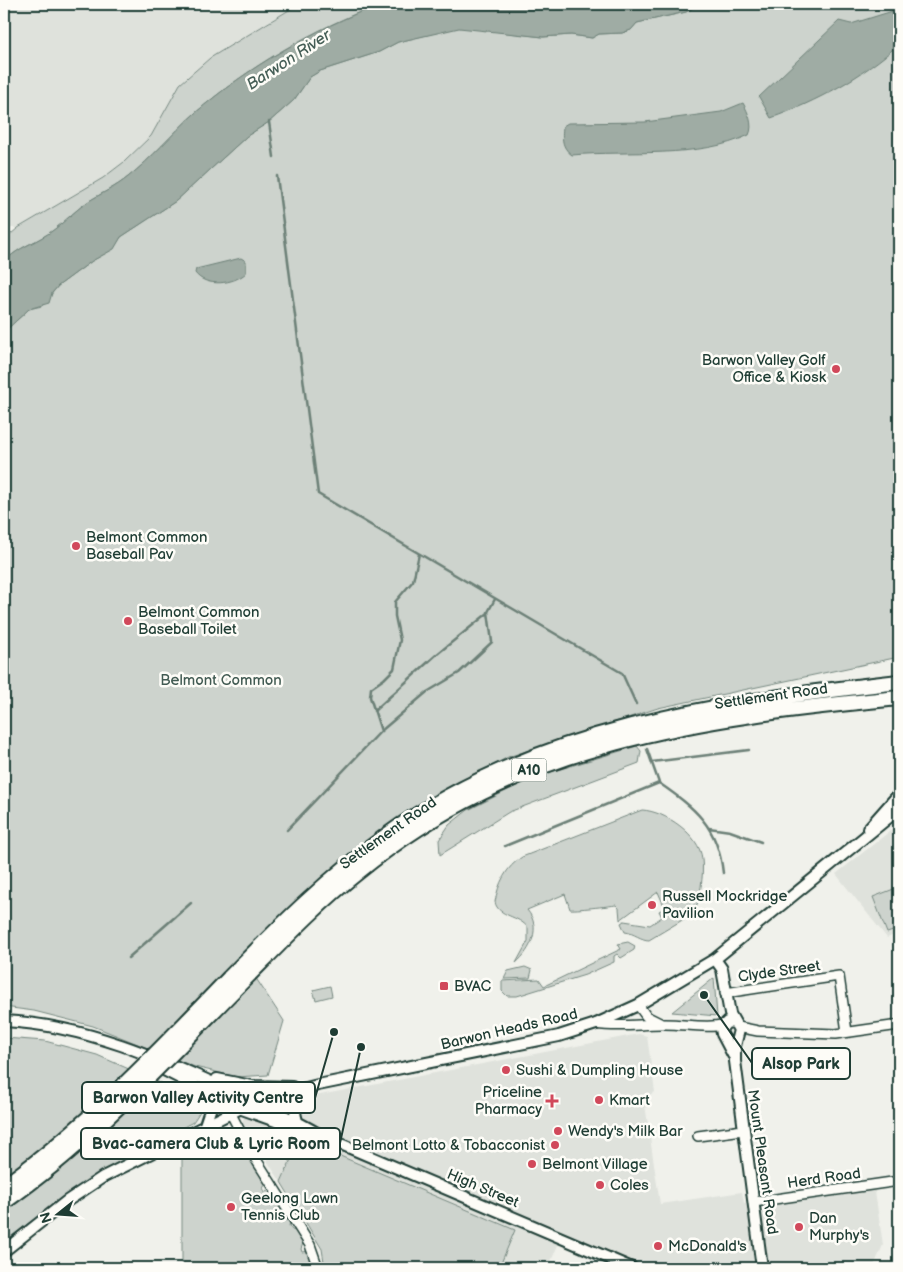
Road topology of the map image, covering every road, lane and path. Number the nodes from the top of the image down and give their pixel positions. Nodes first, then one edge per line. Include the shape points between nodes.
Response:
1 (899, 682) edge
2 (899, 698) edge
3 (899, 794) edge
4 (899, 809) edge
5 (854, 844) junction
6 (715, 959) junction
7 (234, 982) junction
8 (726, 998) junction
9 (638, 1005) junction
10 (4, 1021) edge
11 (596, 1024) junction
12 (660, 1024) junction
13 (899, 1025) edge
14 (730, 1030) junction
15 (848, 1032) junction
16 (114, 1043) junction
17 (195, 1074) junction
18 (318, 1085) junction
19 (205, 1092) junction
20 (255, 1101) junction
21 (235, 1110) junction
22 (298, 1121) junction
23 (205, 1125) junction
24 (743, 1130) junction
25 (189, 1133) junction
26 (322, 1136) junction
27 (698, 1136) dead end
28 (250, 1150) junction
29 (899, 1181) edge
30 (4, 1186) edge
31 (4, 1202) edge
32 (754, 1202) junction
33 (4, 1251) edge
34 (318, 1268) edge
35 (632, 1268) edge
36 (762, 1268) edge

1 - 7 highway, Settlement Road / A10 via 768,700 632,725 577,740 484,778 424,810 350,863 297,911
2 - 7 highway, Settlement Road / A10 via 802,707 704,723 584,751 528,771 460,804 395,844 326,899
3 - 5 street, Barwon Heads Road
4 - 5 street, Barwon Heads Road
5 - 6 street, Barwon Heads Road
6 - 8 street, Mount Pleasant Road via 722,969
6 - 9 street, Barwon Heads Road
7 - 30 highway, Settlement Road / A10, bridge via 65,1140
7 - 31 highway, Settlement Road / A10, bridge via 115,1111 71,1151
8 - 14 street, Mount Pleasant Road
8 - 15 street, Clyde Street via 839,976
9 - 11 street, Barwon Heads Road
9 - 12 street via 646,1016
10 - 16 street via 34,1023
11 - 12 street via 615,1027
11 - 18 street, Barwon Heads Road via 524,1044
12 - 14 street
13 - 15 street
14 - 15 street
14 - 24 street, Mount Pleasant Road
16 - 17 street
16 - 19 street, High Street
17 - 18 street via 257,1086
17 - 20 street, High Street
18 - 20 street, Barwon Heads Road
18 - 22 street via 306,1091 296,1103
19 - 21 street, High Street
19 - 23 street via 211,1107
20 - 21 street, Barwon Heads Road
20 - 22 street, High Street
21 - 23 street, Barwon Heads Road
21 - 26 street, High Street
21 - 28 street
22 - 26 street, High Street
23 - 25 street, Barwon Heads Road
24 - 27 street
24 - 32 street, Mount Pleasant Road
25 - 28 street via 202,1147 232,1144
25 - 33 street, Barwon Heads Road via 86,1187
26 - 35 street, High Street
28 - 34 street via 310,1245
29 - 32 street, Herd Road
32 - 36 street, Mount Pleasant Road

